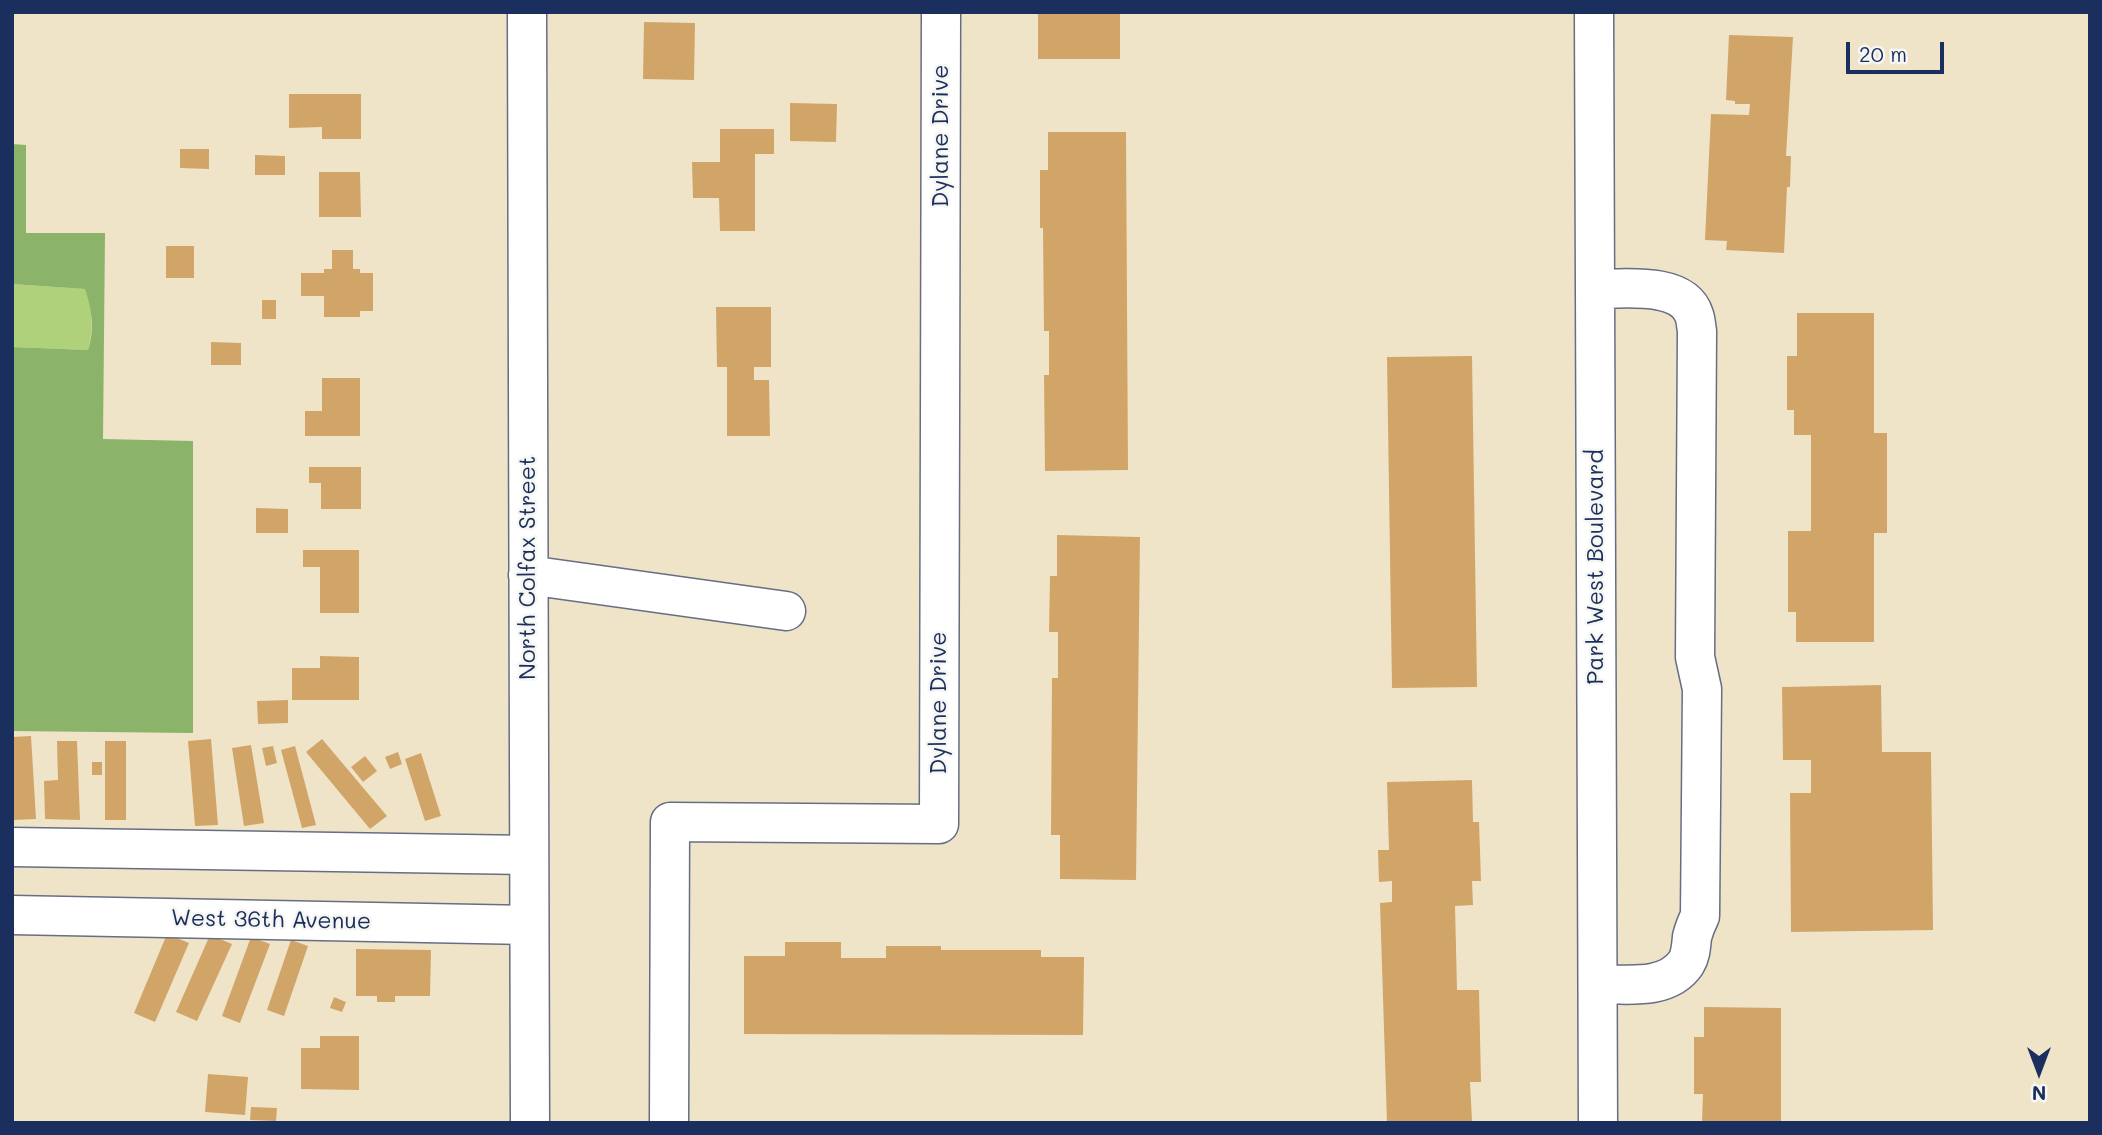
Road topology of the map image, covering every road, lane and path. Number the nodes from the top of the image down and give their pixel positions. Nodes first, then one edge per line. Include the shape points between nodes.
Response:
1 (527, 12) edge
2 (941, 12) edge
3 (1594, 12) edge
4 (1595, 289) junction
5 (528, 575) junction
6 (786, 611) dead end
7 (12, 847) edge
8 (528, 855) junction
9 (12, 915) edge
10 (529, 925) junction
11 (1598, 984) junction
12 (530, 1123) edge
13 (669, 1123) edge
14 (1598, 1123) edge

1 - 5 street, North Colfax Street
2 - 13 street, Dylane Drive via 939,824 670,822
3 - 4 street, Park West Boulevard
4 - 11 street, Park West Boulevard
4 - 11 street via 1669,292 1684,300 1694,313 1695,657 1702,689 1700,916 1691,949 1686,963 1665,980
5 - 6 street
5 - 8 street, North Colfax Street
7 - 8 street
8 - 10 street, North Colfax Street
9 - 10 street, West 36th Avenue
10 - 12 street, North Colfax Street
11 - 14 street, Park West Boulevard

